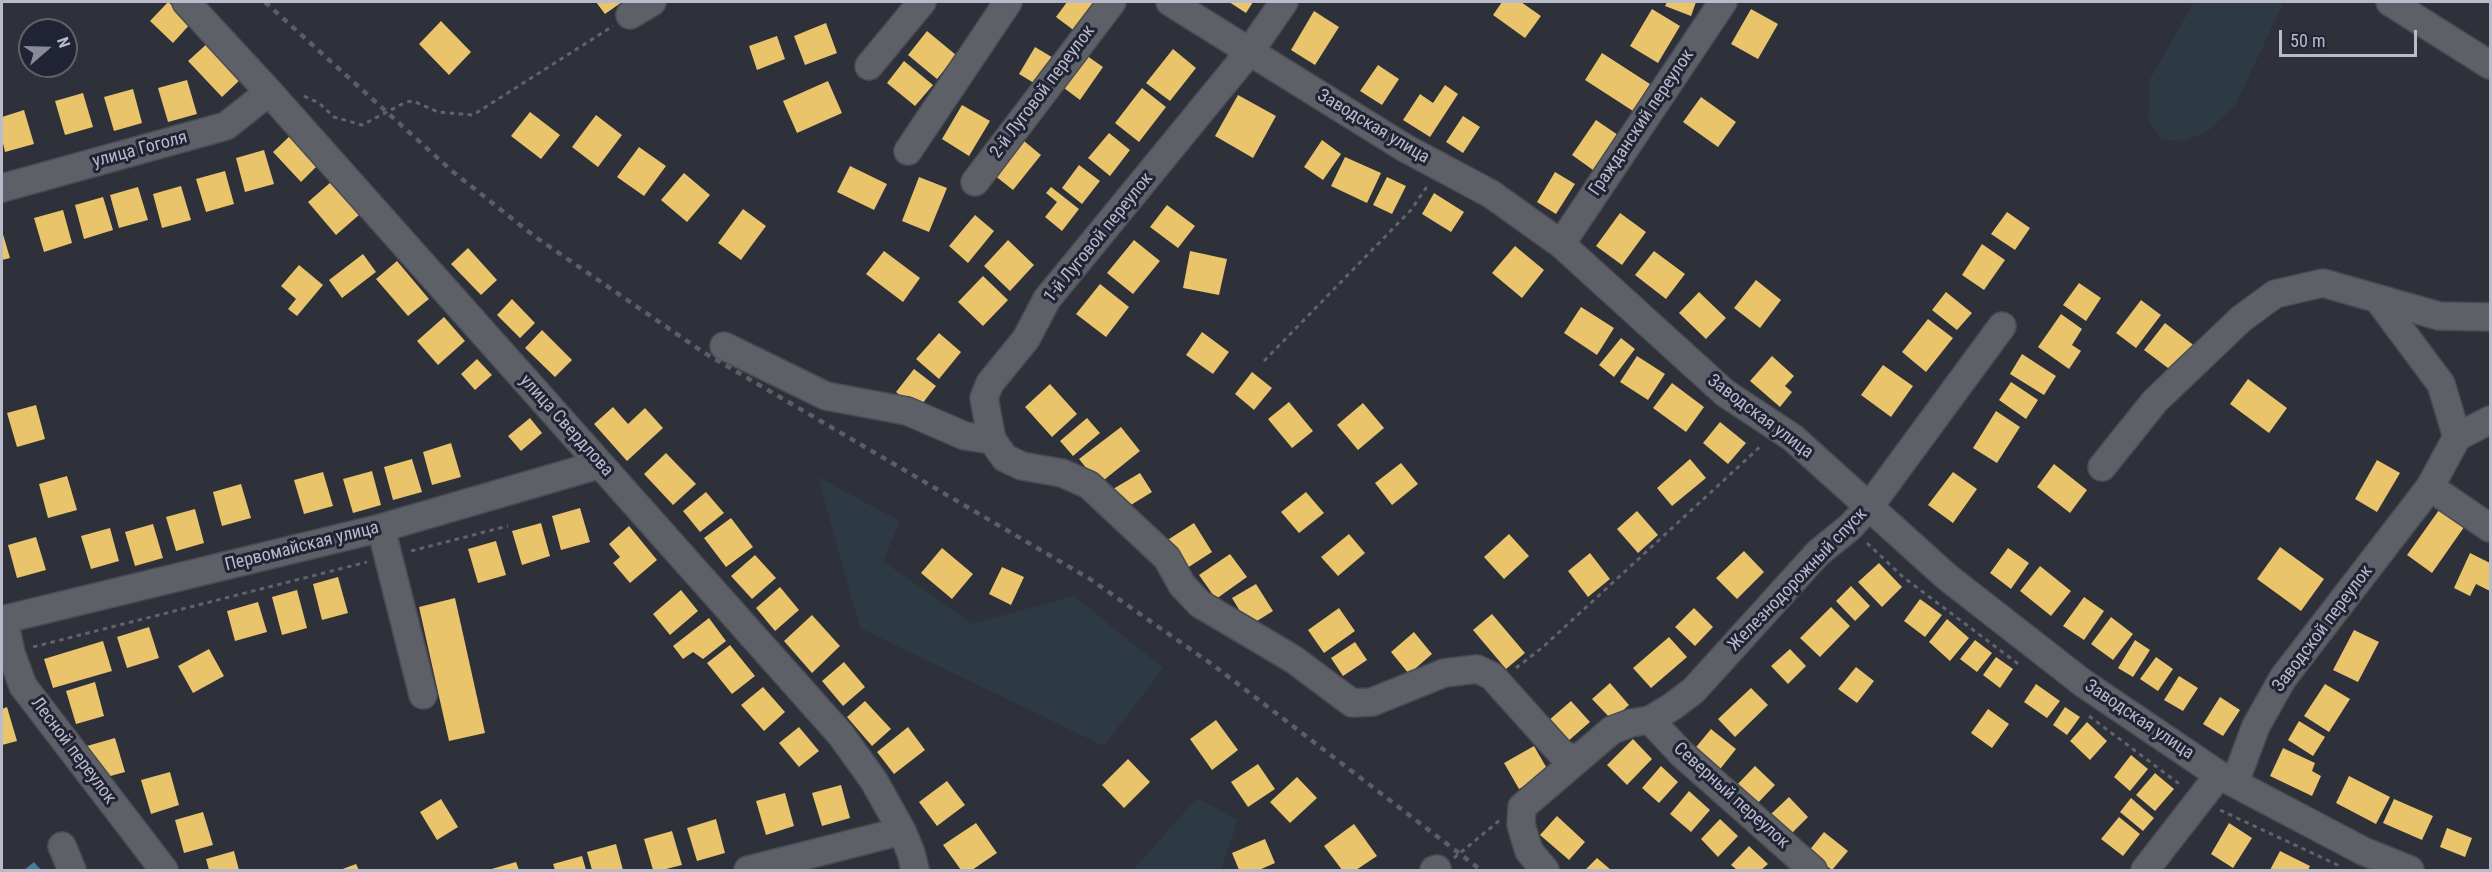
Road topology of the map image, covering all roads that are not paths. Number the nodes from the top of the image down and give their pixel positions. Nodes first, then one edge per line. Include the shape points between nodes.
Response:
1 (186, 2) edge
2 (922, 2) edge
3 (1008, 2) edge
4 (1112, 2) edge
5 (1170, 2) edge
6 (1284, 2) edge
7 (1723, 2) edge
8 (2390, 2) edge
9 (1251, 51) junction
10 (2490, 65) edge
11 (869, 66) dead end
12 (269, 92) junction
13 (908, 151) dead end
14 (975, 183) dead end
15 (2, 188) edge
16 (1561, 244) junction
17 (2377, 298) junction
18 (2490, 317) edge
19 (2002, 326) dead end
20 (724, 346) dead end
21 (2490, 420) edge
22 (2457, 437) junction
23 (992, 440) junction
24 (598, 463) junction
25 (2102, 467) dead end
26 (2430, 487) junction
27 (1869, 507) junction
28 (381, 528) junction
29 (2490, 528) edge
30 (3, 620) edge
31 (423, 695) dead end
32 (1650, 720) junction
33 (1576, 760) junction
34 (2227, 779) junction
35 (902, 831) junction
36 (164, 870) edge
37 (748, 870) edge
38 (915, 870) edge
39 (1545, 870) edge
40 (1813, 870) edge
41 (2145, 870) edge
42 (2410, 870) edge

1 - 12 street, улица Свердлова
2 - 11 street
3 - 13 street
4 - 14 street, 2-й Луговой переулок
5 - 9 street, Заводская улица
6 - 9 street, 1-й Луговой переулок
7 - 16 street, Гражданский переулок
8 - 10 street
9 - 16 street, Заводская улица via 1405,148 1491,194
9 - 23 street, 1-й Луговой переулок via 1047,299 1026,339 990,383 984,398
12 - 15 street, улица Гоголя via 226,126
12 - 24 street, улица Свердлова
16 - 27 street, Заводская улица via 1725,393 1793,438
17 - 18 street via 2439,316
17 - 22 street via 2441,384
17 - 25 street via 2323,283 2275,294 2241,319 2155,401
19 - 27 street, Железнодорожный спуск
20 - 23 street via 826,396 907,411 965,436
21 - 22 street
22 - 26 street, Заводской переулок
23 - 33 street via 1005,458 1022,466 1062,473 1089,485 1167,558 1182,585 1200,604 1293,659 1352,703 1372,702 1444,673 1477,669 1492,676 1562,754
24 - 28 street, Первомайская улица
24 - 35 street, улица Свердлова via 841,735
26 - 29 street
26 - 34 street, Заводской переулок via 2283,678
27 - 32 street, Железнодорожный спуск via 1818,553 1694,690
27 - 34 street, Заводская улица via 1947,578 2083,683
28 - 30 street, Первомайская улица
28 - 31 street
30 - 36 street, Лесной переулок via 23,686
32 - 33 street, Железнодорожный спуск via 1612,730
32 - 40 street, Северный переулок via 1682,754
33 - 39 street, Железнодорожный спуск via 1522,807 1521,825 1529,851
34 - 41 street, Заводской переулок
34 - 42 street, Заводская улица via 2363,851
35 - 37 street
35 - 38 street, улица Свердлова

